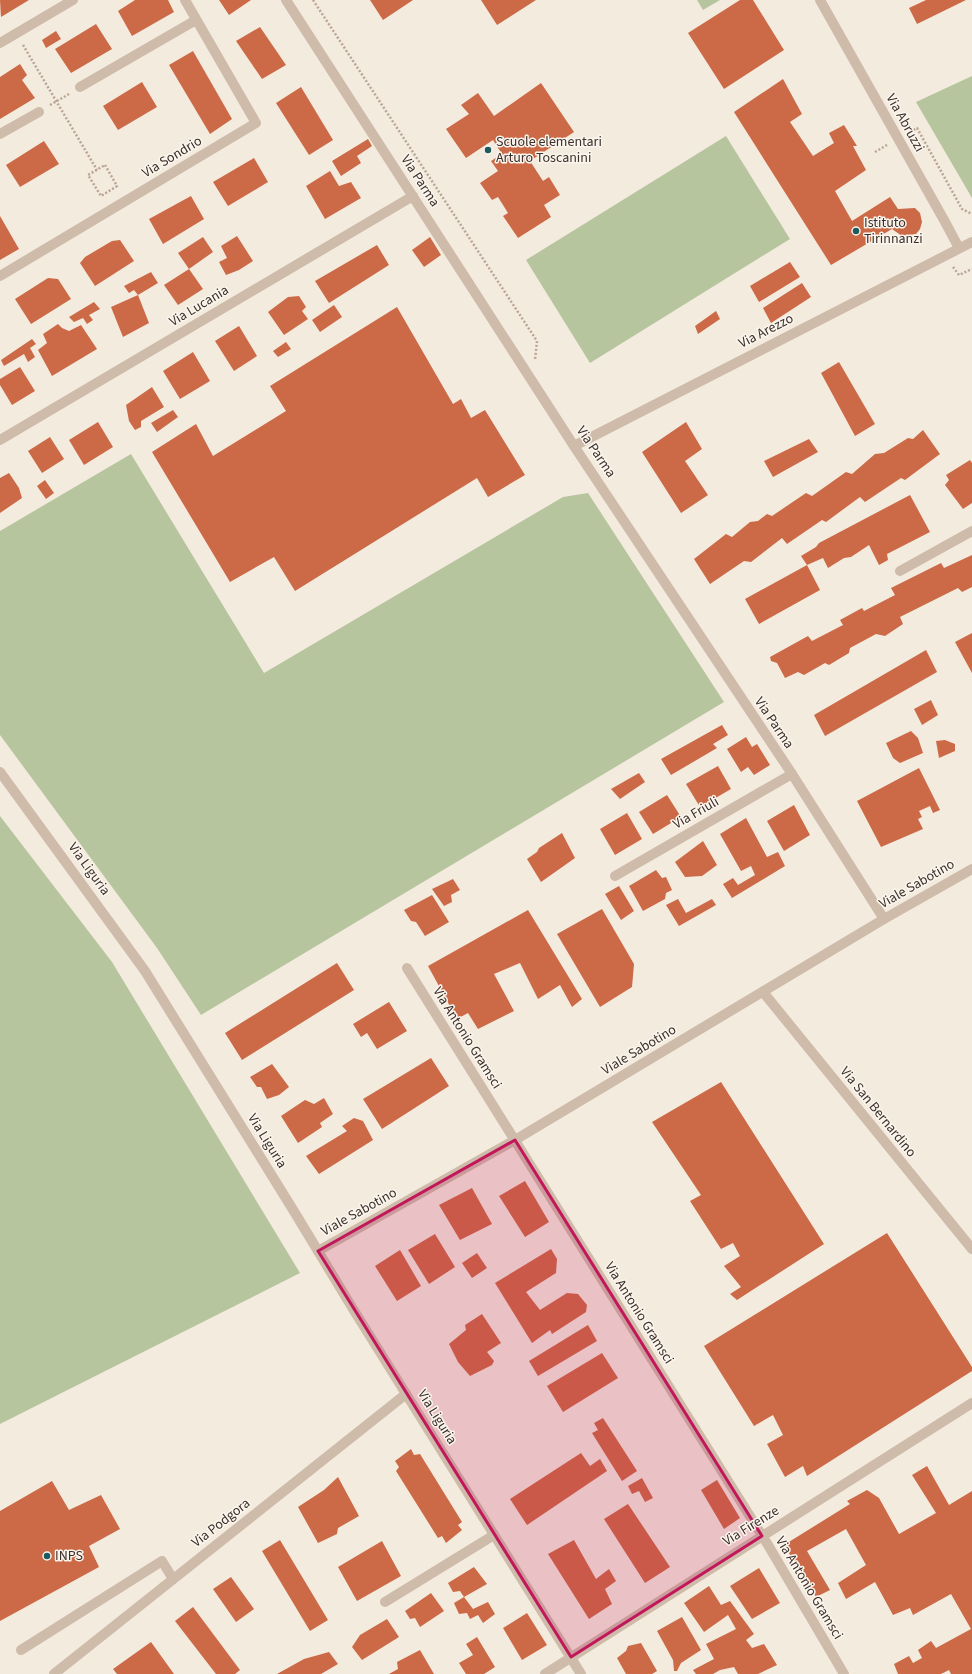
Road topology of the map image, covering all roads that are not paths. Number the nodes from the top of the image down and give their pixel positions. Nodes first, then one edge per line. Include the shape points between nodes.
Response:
1 (73, 0) edge
2 (185, 0) edge
3 (286, 0) edge
4 (820, 0) edge
5 (196, 20) junction
6 (0, 43) edge
7 (80, 87) road end
8 (38, 112) road end
9 (0, 134) edge
10 (413, 196) junction
11 (972, 242) edge
12 (958, 248) junction
13 (972, 252) edge
14 (0, 276) edge
15 (0, 440) edge
16 (574, 446) junction
17 (972, 531) edge
18 (900, 571) dead end
19 (0, 772) edge
20 (792, 774) junction
21 (972, 868) edge
22 (614, 876) dead end
23 (884, 919) junction
24 (407, 968) dead end
25 (763, 992) junction
26 (515, 1140) junction
27 (972, 1249) edge
28 (318, 1251) junction
29 (406, 1394) junction
30 (972, 1403) edge
31 (494, 1535) junction
32 (762, 1536) junction
33 (173, 1579) junction
34 (385, 1602) dead end
35 (21, 1650) dead end
36 (571, 1657) junction
37 (54, 1674) edge
38 (545, 1674) edge
39 (581, 1674) edge
40 (844, 1674) edge

1 - 6 street
2 - 5 street, Via Sondrio
3 - 10 street, Via Parma
4 - 12 street, Via Abruzzi
5 - 7 street
5 - 14 street, Via Sondrio via 256,124
8 - 9 street
10 - 15 street, Via Lucania
10 - 16 street, Via Parma
11 - 12 street, Via Arezzo
12 - 13 street
12 - 16 street, Via Arezzo
16 - 20 street, Via Parma
17 - 18 street
19 - 28 street, Via Liguria via 145,971
20 - 22 street, Via Friuli
20 - 23 street, Via Parma
21 - 23 street, Viale Sabotino
23 - 25 street, Viale Sabotino
24 - 26 street, Via Antonio Gramsci
25 - 26 street, Viale Sabotino
25 - 27 street, Via San Bernardino
26 - 28 street, Viale Sabotino
26 - 32 street, Via Antonio Gramsci
28 - 29 street, Via Liguria
29 - 31 street, Via Liguria
29 - 33 street, Via Podgora
30 - 32 street, Via Firenze
31 - 34 street
31 - 36 street, Via Liguria
32 - 36 street, Via Firenze
32 - 40 street, Via Antonio Gramsci
33 - 35 street via 162,1561
33 - 37 street, Via Podgora
36 - 38 street, Via Firenze
36 - 39 street, Via Liguria

